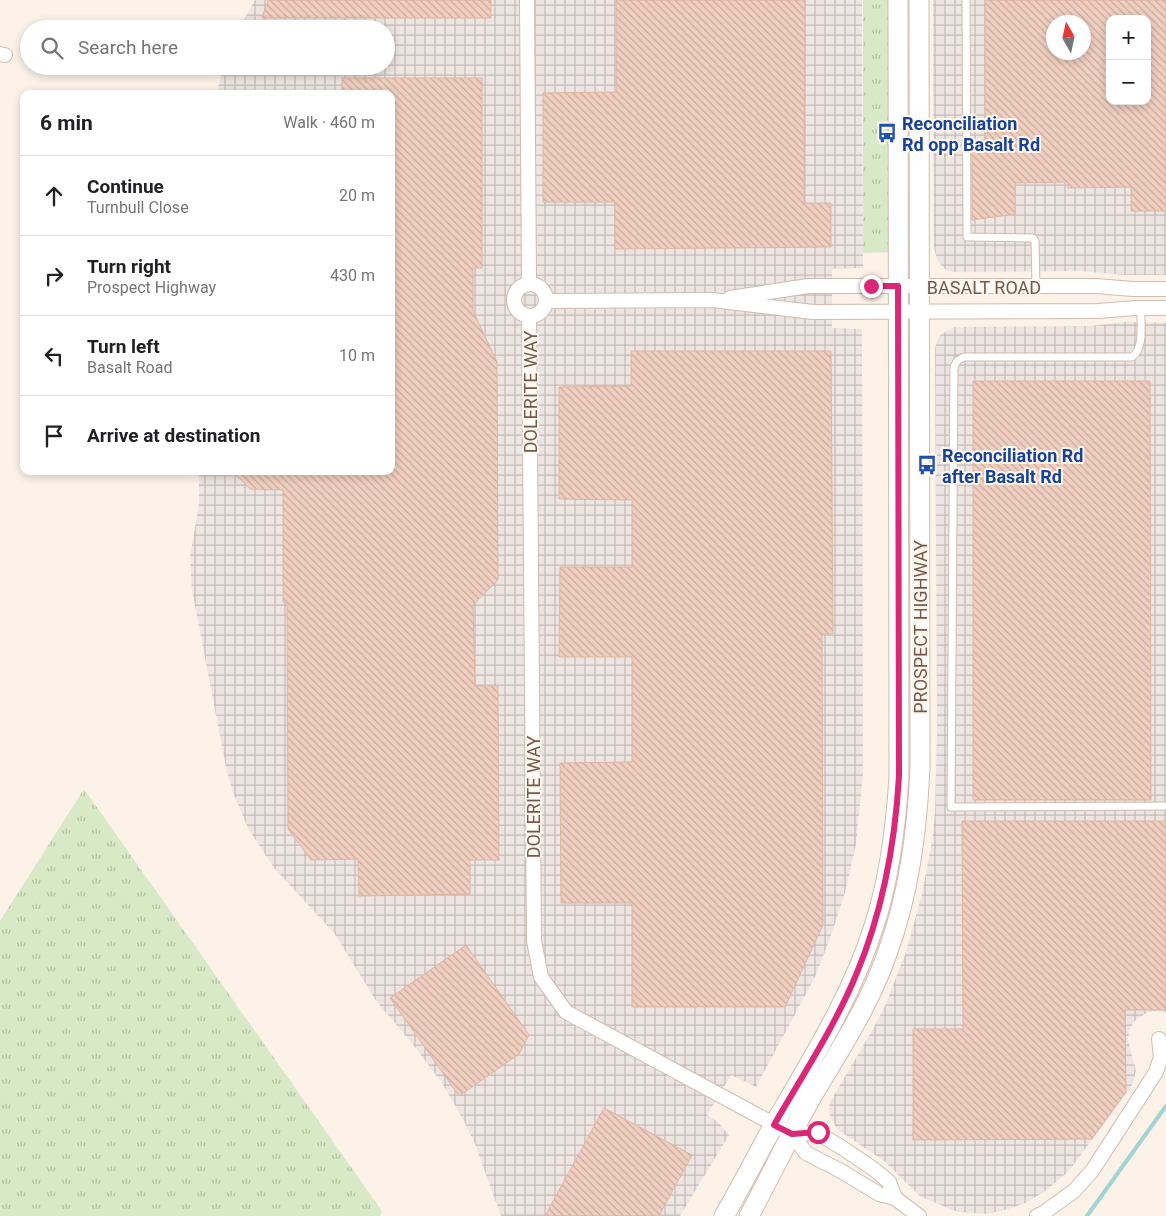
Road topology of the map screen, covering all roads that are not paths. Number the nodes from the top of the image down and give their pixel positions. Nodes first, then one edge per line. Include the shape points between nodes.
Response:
1 (527, 0) edge
2 (898, 0) edge
3 (919, 0) edge
4 (966, 0) edge
5 (529, 284) junction
6 (898, 286) junction
7 (1036, 286) junction
8 (919, 287) junction
9 (1166, 289) edge
10 (712, 300) junction
11 (546, 301) junction
12 (1141, 308) junction
13 (1166, 308) edge
14 (919, 311) junction
15 (898, 312) junction
16 (529, 316) junction
17 (1166, 806) edge
18 (1159, 1039) dead end
19 (774, 1125) junction
20 (792, 1134) junction
21 (895, 1198) junction
22 (724, 1216) edge
23 (749, 1216) edge
24 (919, 1216) edge
25 (1037, 1216) edge

1 - 5 street
2 - 6 main road, PROSPECT HIGHWAY
3 - 8 main road, PROSPECT HIGHWAY
4 - 7 lane via 967,237 1033,238
5 - 11 street via 540,286
5 - 16 street via 519,288 514,297 516,308
6 - 8 street, BASALT ROAD
6 - 10 street, BASALT ROAD via 808,286
6 - 15 main road, PROSPECT HIGHWAY
7 - 8 street, BASALT ROAD
7 - 9 street, BASALT ROAD
8 - 14 main road, PROSPECT HIGHWAY
10 - 11 street, BASALT ROAD
10 - 15 street, BASALT ROAD via 813,312
11 - 16 street via 539,314
12 - 13 street, BASALT ROAD
12 - 14 street, BASALT ROAD
12 - 17 lane via 1140,347 1132,357 964,357 954,367 951,807
14 - 15 street, BASALT ROAD
14 - 20 main road, PROSPECT HIGHWAY via 920,768 913,851 893,938 875,985
15 - 19 main road, PROSPECT HIGHWAY via 899,776 893,845 879,910 856,976
16 - 19 street, DOLERITE WAY via 534,942 541,978 566,1012
18 - 25 street via 1161,1057 1156,1072 1092,1171 1074,1190
19 - 20 street, DOLERITE WAY
19 - 22 main road, PROSPECT HIGHWAY
20 - 21 street via 806,1153 879,1194
20 - 21 street via 818,1132 844,1148 889,1182
20 - 23 main road, PROSPECT HIGHWAY
21 - 24 street

